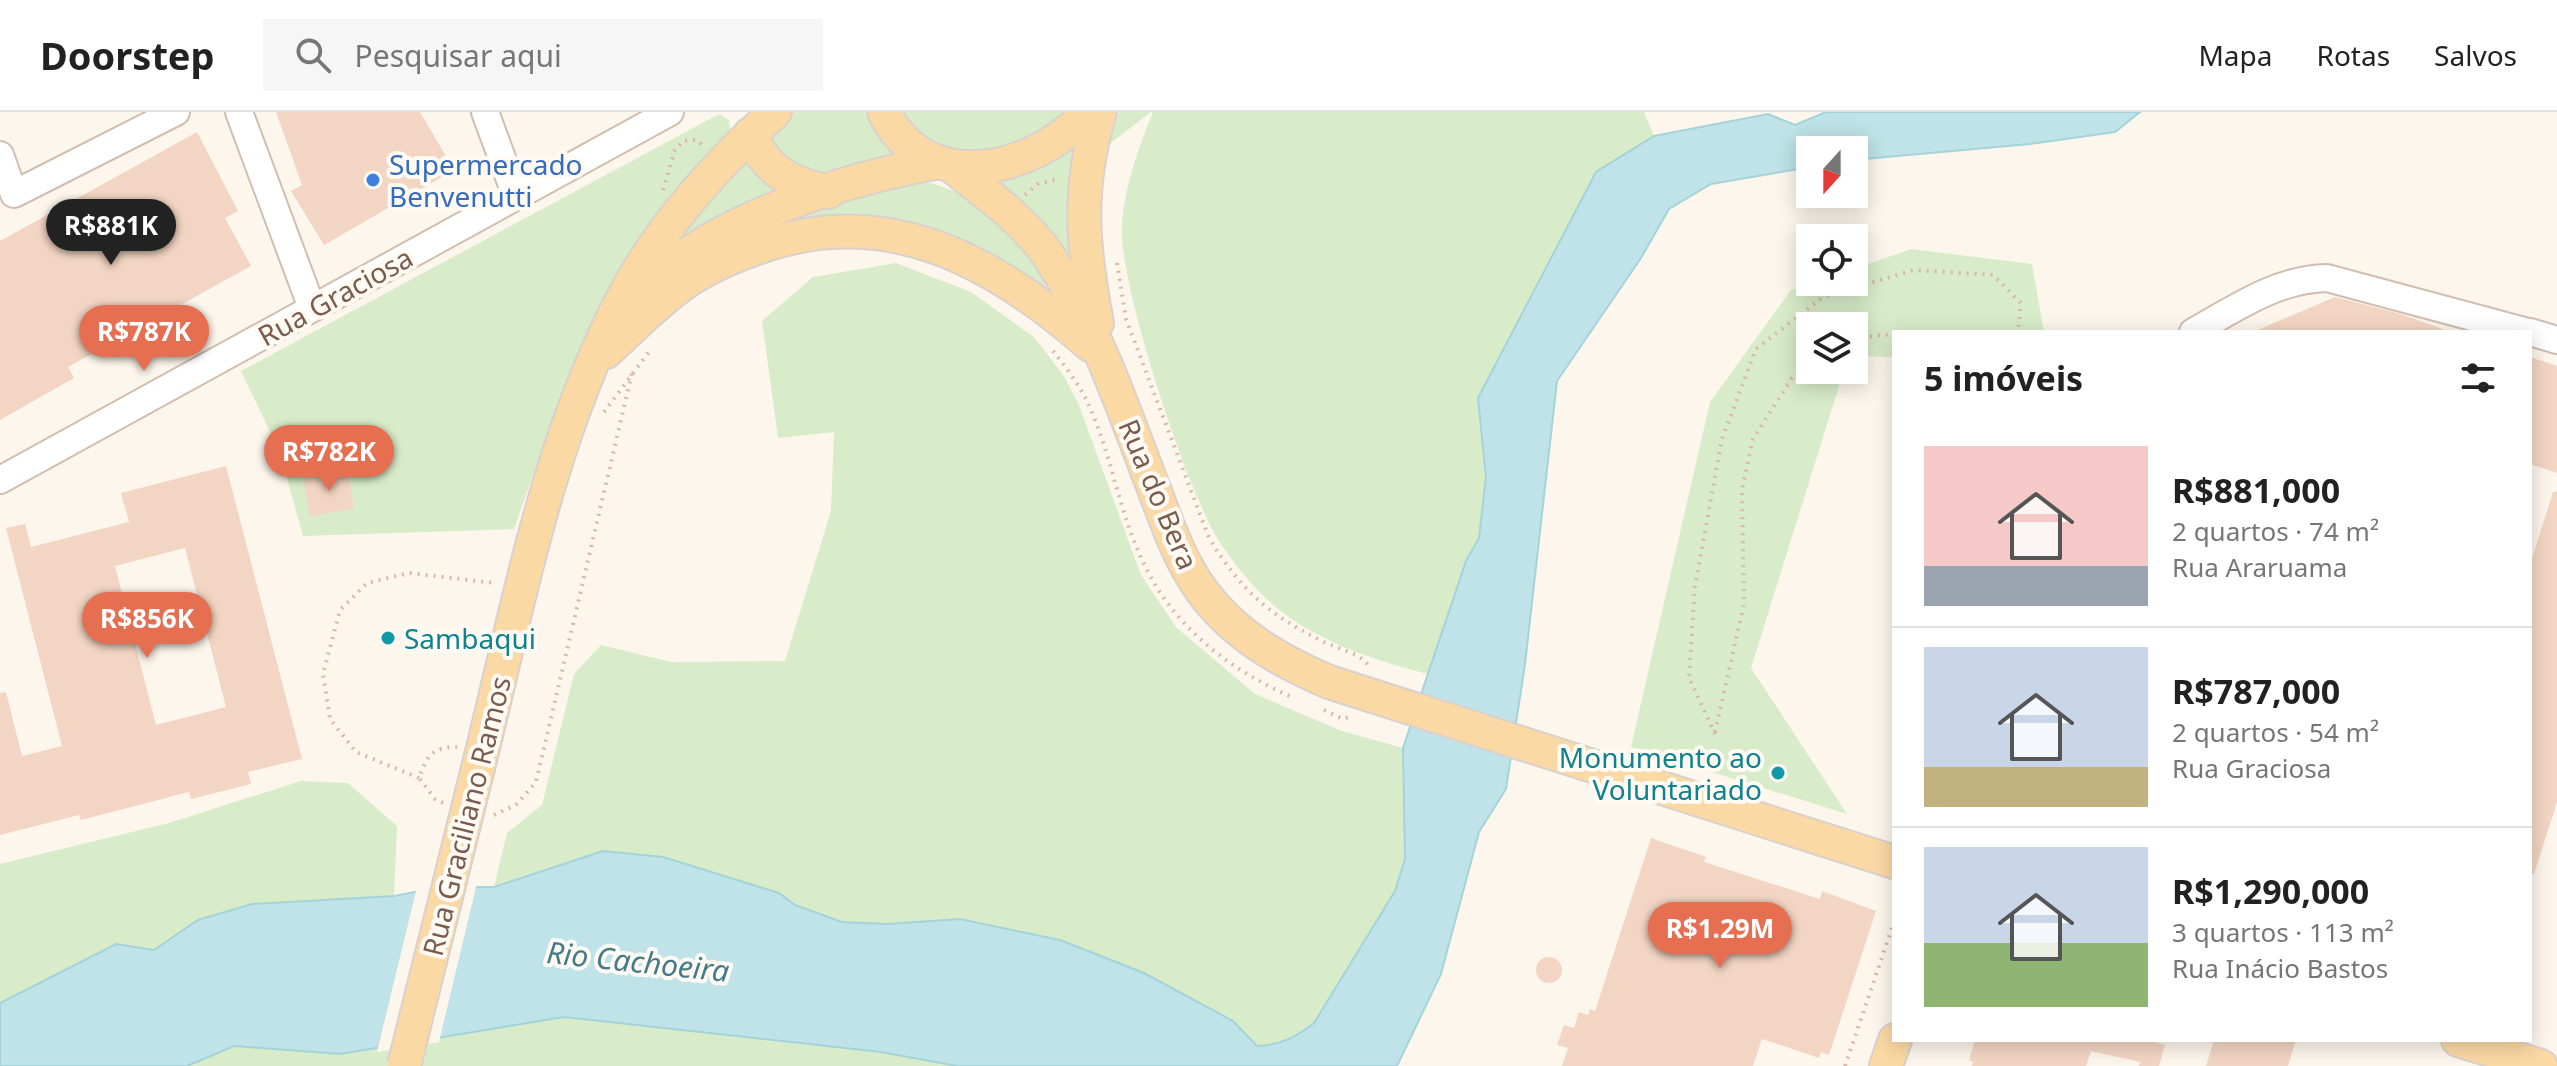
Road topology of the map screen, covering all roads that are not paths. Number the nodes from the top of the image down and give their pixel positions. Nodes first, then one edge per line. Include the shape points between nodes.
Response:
1 (176, 112) edge
2 (239, 112) edge
3 (485, 112) edge
4 (670, 112) edge
5 (775, 112) edge
6 (884, 112) edge
7 (1088, 112) edge
8 (1100, 112) edge
9 (746, 123) edge
10 (0, 155) edge
11 (945, 164) junction
12 (829, 192) junction
13 (516, 196) junction
14 (312, 308) junction
15 (2197, 330) edge
16 (2522, 330) edge
17 (2532, 333) edge
18 (2557, 340) edge
19 (606, 352) junction
20 (1104, 357) junction
21 (585, 384) junction
22 (0, 480) edge
23 (1892, 861) edge
24 (1894, 1042) edge
25 (2464, 1042) edge
26 (404, 1066) edge
27 (1886, 1066) edge
28 (2541, 1066) edge

1 - 10 street via 14,194
2 - 14 street
3 - 13 street
4 - 13 street, Rua Graciosa
5 - 9 main road, Rua Graciliano Ramos
6 - 11 main road, Rua do Bera via 901,136
7 - 11 main road, Rua Graciliano Ramos via 1072,130 1035,153 990,167
8 - 20 main road, Rua do Bera via 1087,155 1083,215
9 - 12 main road via 767,165 779,175
9 - 21 main road, Rua Graciliano Ramos via 646,260 621,301
11 - 12 main road, Rua Graciliano Ramos via 904,169
11 - 20 main road, Rua do Bera via 1007,212 1045,252
12 - 19 main road, Rua Graciliano Ramos via 717,233 682,255 641,298
13 - 14 street, Rua Graciosa
14 - 22 street, Rua Graciosa
15 - 16 street via 2268,290 2302,279 2327,278
17 - 18 street
19 - 20 main road via 685,282 725,260 771,242 839,232 907,237 966,258 1057,316
19 - 21 main road, Rua Graciliano Ramos
20 - 23 main road, Rua do Bera via 1175,545 1201,591 1231,624 1293,666 1400,706
21 - 26 main road, Rua Graciliano Ramos, bridge via 468,758
24 - 27 main road
25 - 28 main road

